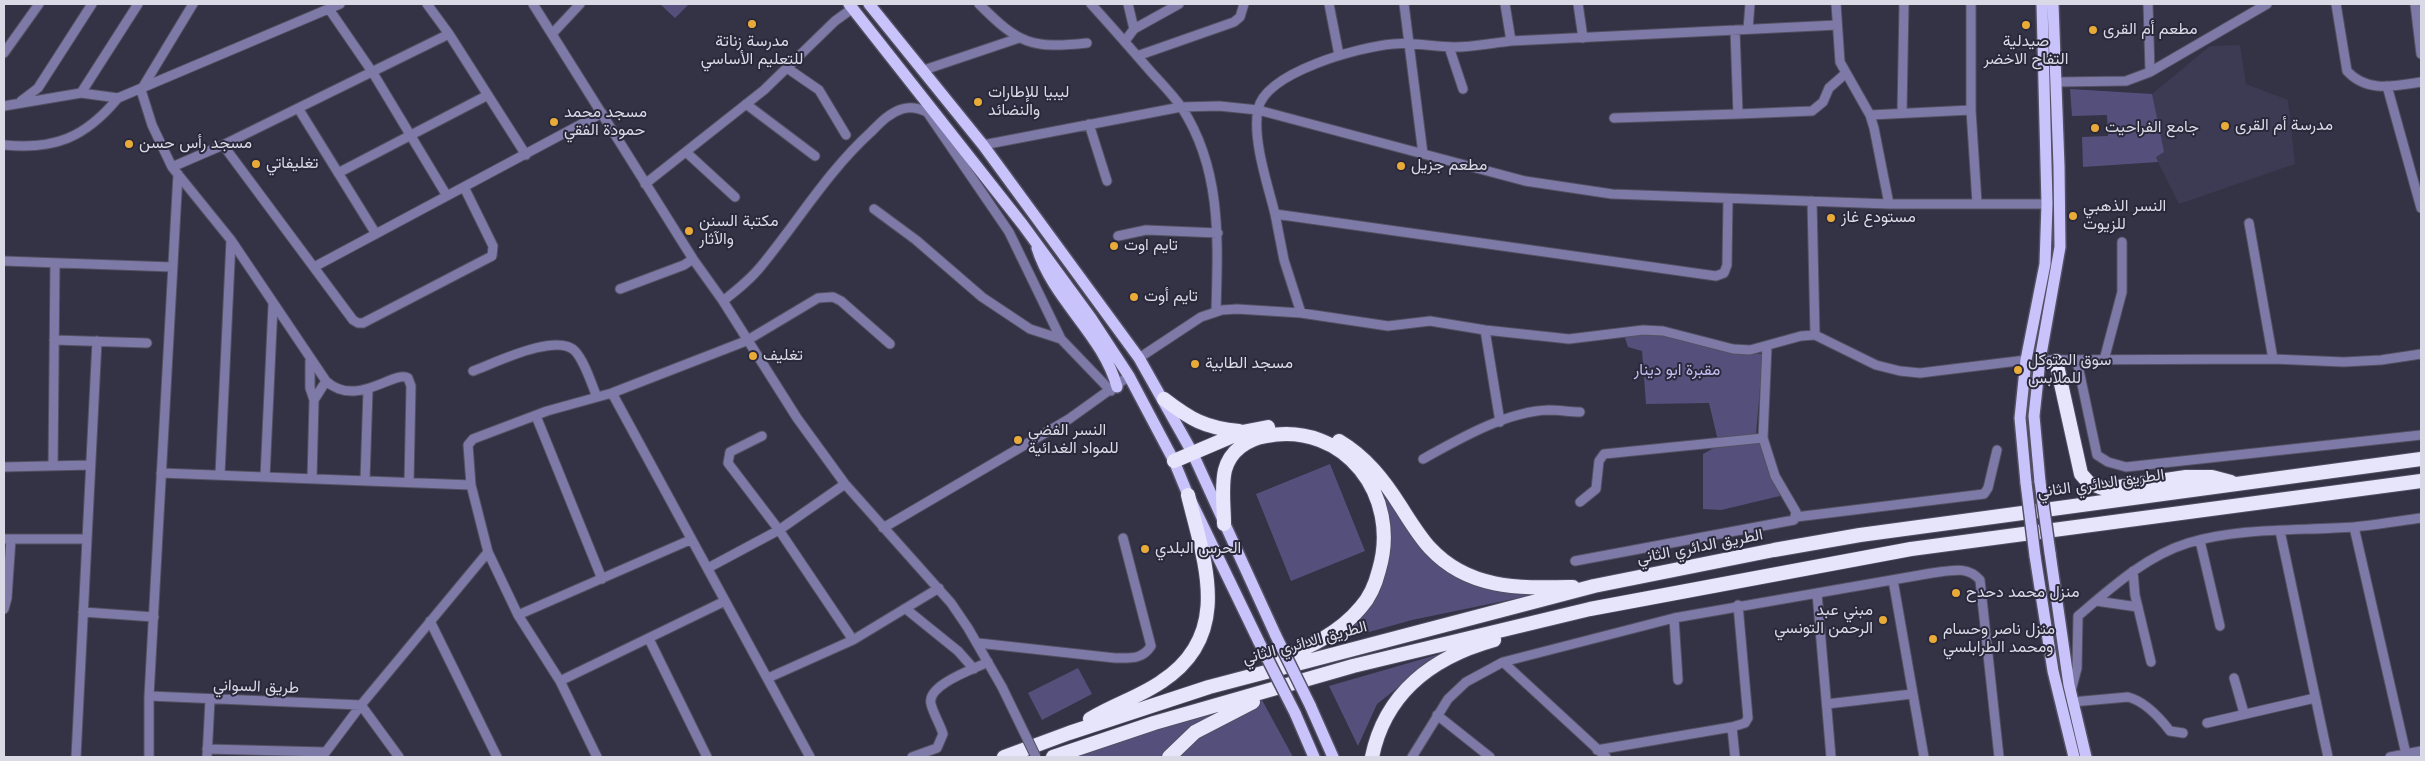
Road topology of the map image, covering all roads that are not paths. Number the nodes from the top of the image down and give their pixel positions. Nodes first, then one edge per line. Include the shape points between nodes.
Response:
1 (38, 4) edge
2 (92, 4) edge
3 (138, 4) edge
4 (193, 4) edge
5 (340, 4) edge
6 (427, 4) edge
7 (533, 4) edge
8 (580, 4) edge
9 (870, 4) edge
10 (979, 4) edge
11 (1091, 4) edge
12 (1128, 4) edge
13 (1179, 4) edge
14 (1244, 4) edge
15 (1329, 4) edge
16 (1404, 4) edge
17 (1505, 4) edge
18 (1578, 4) edge
19 (1750, 4) edge
20 (1836, 4) edge
21 (1904, 4) edge
22 (1971, 4) edge
23 (2042, 4) edge
24 (2053, 4) edge
25 (2148, 4) edge
26 (2266, 4) edge
27 (2336, 4) edge
28 (2415, 4) edge
29 (851, 6) edge
30 (329, 9) junction
31 (1837, 25) junction
32 (888, 27) junction
33 (1134, 29) junction
34 (1748, 29) junction
35 (1735, 30) junction
36 (449, 34) junction
37 (552, 34) junction
38 (875, 36) junction
39 (1018, 38) junction
40 (1583, 38) junction
41 (1124, 41) junction
42 (1511, 41) junction
43 (1087, 43) dead end
44 (1410, 43) junction
45 (1449, 47) junction
46 (4, 53) edge
47 (2421, 54) edge
48 (1338, 55) junction
49 (1137, 56) junction
50 (786, 68) junction
51 (924, 70) junction
52 (2150, 72) junction
53 (373, 73) junction
54 (1845, 74) junction
55 (2057, 82) junction
56 (2421, 82) edge
57 (2387, 86) junction
58 (1464, 89) dead end
59 (141, 90) junction
60 (81, 92) junction
61 (488, 95) junction
62 (118, 98) junction
63 (21, 101) junction
64 (746, 104) junction
65 (4, 106) edge
66 (1181, 106) junction
67 (298, 108) junction
68 (1258, 110) junction
69 (1971, 110) junction
70 (1902, 112) junction
71 (602, 113) junction
72 (1738, 114) junction
73 (1870, 115) junction
74 (1614, 118) dead end
75 (1089, 124) junction
76 (846, 135) dead end
77 (412, 136) junction
78 (4, 145) edge
79 (223, 145) junction
80 (984, 145) junction
81 (686, 152) junction
82 (1423, 154) junction
83 (526, 155) junction
84 (815, 156) dead end
85 (175, 171) junction
86 (338, 173) junction
87 (1107, 181) dead end
88 (645, 184) junction
89 (464, 187) junction
90 (447, 196) junction
91 (734, 197) dead end
92 (1728, 199) junction
93 (1812, 202) junction
94 (1977, 203) junction
95 (1889, 204) junction
96 (2047, 204) junction
97 (2421, 208) edge
98 (874, 210) dead end
99 (1275, 214) junction
100 (2248, 223) dead end
101 (1218, 233) junction
102 (376, 234) junction
103 (1118, 236) dead end
104 (231, 240) junction
105 (1034, 240) junction
106 (2122, 242) dead end
107 (693, 259) junction
108 (4, 261) edge
109 (55, 263) junction
110 (172, 267) junction
111 (314, 267) junction
112 (620, 289) dead end
113 (723, 301) junction
114 (272, 305) junction
115 (1216, 311) junction
116 (1301, 313) junction
117 (1485, 330) junction
118 (1815, 335) junction
119 (1061, 339) junction
120 (54, 340) junction
121 (97, 341) junction
122 (746, 341) junction
123 (148, 343) dead end
124 (890, 344) dead end
125 (1767, 346) junction
126 (2421, 354) edge
127 (1139, 358) junction
128 (2274, 359) junction
129 (2026, 360) junction
130 (2040, 360) junction
131 (2104, 360) junction
132 (310, 361) junction
133 (2056, 361) junction
134 (2077, 361) junction
135 (473, 370) dead end
136 (1129, 376) junction
137 (326, 381) junction
138 (1114, 389) junction
139 (368, 390) junction
140 (612, 393) junction
141 (597, 396) junction
142 (1164, 399) junction
143 (314, 400) junction
144 (1580, 412) dead end
145 (536, 416) junction
146 (1500, 422) junction
147 (1242, 432) junction
148 (2421, 435) edge
149 (762, 436) dead end
150 (1763, 438) junction
151 (1997, 450) dead end
152 (1192, 452) junction
153 (1423, 459) dead end
154 (2421, 459) edge
155 (1174, 461) junction
156 (4, 466) edge
157 (53, 466) junction
158 (90, 466) junction
159 (161, 472) junction
160 (220, 474) junction
161 (265, 477) junction
162 (312, 479) junction
163 (365, 480) junction
164 (2421, 481) edge
165 (409, 482) junction
166 (845, 484) junction
167 (2236, 484) junction
168 (471, 485) junction
169 (1188, 495) junction
170 (1580, 502) dead end
171 (1796, 517) junction
172 (2421, 518) edge
173 (1224, 524) junction
174 (2354, 527) junction
175 (883, 528) junction
176 (779, 530) junction
177 (2280, 531) junction
178 (1123, 538) dead end
179 (7, 539) edge
180 (86, 539) junction
181 (690, 540) junction
182 (2200, 540) junction
183 (488, 552) junction
184 (1575, 561) dead end
185 (708, 568) junction
186 (2133, 570) junction
187 (602, 578) junction
188 (1893, 580) junction
189 (1594, 586) junction
190 (939, 588) junction
191 (1817, 592) junction
192 (725, 601) junction
193 (2096, 601) junction
194 (1738, 605) junction
195 (2138, 607) junction
196 (906, 608) junction
197 (4, 609) edge
198 (1590, 609) junction
199 (82, 612) junction
200 (518, 615) junction
201 (154, 617) junction
202 (1674, 618) junction
203 (430, 621) junction
204 (2220, 626) dead end
205 (649, 639) junction
206 (853, 640) junction
207 (978, 643) junction
208 (988, 662) junction
209 (1503, 662) junction
210 (2152, 662) dead end
211 (974, 669) junction
212 (768, 678) junction
213 (2234, 678) dead end
214 (1678, 680) dead end
215 (560, 681) junction
216 (1290, 684) junction
217 (1209, 687) junction
218 (1912, 694) junction
219 (149, 696) junction
220 (2071, 698) junction
221 (2315, 698) junction
222 (210, 700) junction
223 (1827, 704) junction
224 (361, 705) junction
225 (2244, 713) junction
226 (1437, 715) junction
227 (2207, 723) dead end
228 (1732, 727) junction
229 (1069, 733) junction
230 (2183, 733) dead end
231 (1597, 750) junction
232 (2421, 751) edge
233 (207, 753) edge
234 (2406, 754) junction
235 (323, 755) edge
236 (76, 757) edge
237 (149, 757) edge
238 (399, 757) edge
239 (497, 757) edge
240 (597, 757) edge
241 (707, 757) edge
242 (810, 757) edge
243 (912, 757) edge
244 (1004, 757) edge
245 (1036, 757) edge
246 (1053, 757) edge
247 (1169, 757) edge
248 (1314, 757) edge
249 (1333, 757) edge
250 (1372, 757) edge
251 (1412, 757) edge
252 (1490, 757) edge
253 (1606, 757) edge
254 (1735, 757) edge
255 (1831, 757) edge
256 (1924, 757) edge
257 (1999, 757) edge
258 (2074, 757) edge
259 (2086, 757) edge
260 (2328, 757) edge
261 (2390, 757) edge

1 - 46 street
2 - 63 street via 38,88
3 - 60 street
4 - 59 street
5 - 30 street
6 - 36 street
7 - 37 street
8 - 37 street
9 - 32 main road
10 - 39 street via 1005,30
11 - 41 street
12 - 33 street
13 - 33 street
14 - 49 street via 1240,17 1234,22
15 - 48 street
16 - 44 street
17 - 42 street
18 - 40 street
19 - 34 street
20 - 31 street
21 - 70 street
22 - 69 street
23 - 96 main road
24 - 55 main road
25 - 52 street
26 - 52 street
27 - 57 street via 2347,71 2368,86
28 - 47 street
29 - 38 main road
29 - 50 street
30 - 53 street
30 - 59 street
31 - 34 street
31 - 54 street via 1839,56
32 - 38 main road
32 - 51 main road
33 - 41 street
34 - 35 street
35 - 40 street
35 - 72 street
36 - 53 street
36 - 61 street
37 - 71 street
38 - 105 main road
39 - 43 street via 1042,45
39 - 51 street
40 - 42 street
41 - 49 street
42 - 45 street
44 - 45 street
44 - 48 street
44 - 82 street
45 - 58 street
48 - 68 street via 1272,88 1262,99
49 - 66 street
50 - 64 street
50 - 76 street via 819,90
51 - 80 main road
52 - 55 street via 2126,81
53 - 67 street
53 - 77 street
54 - 72 street via 1828,88 1823,102 1812,110
54 - 73 street
55 - 130 main road via 2060,247
56 - 57 street
57 - 97 street
59 - 62 street
59 - 85 street via 152,125
60 - 62 street
60 - 63 street
61 - 77 street
61 - 83 street
62 - 78 street via 110,109 75,137 51,145
63 - 65 street
64 - 81 street
64 - 84 street
66 - 68 street
66 - 75 street
66 - 101 street via 1211,176
67 - 79 street
67 - 86 street
68 - 82 street
68 - 99 street via 1257,130
69 - 70 street
69 - 94 street
70 - 73 street
71 - 83 street
71 - 88 street
72 - 74 street
73 - 95 street via 1881,154
75 - 80 street
75 - 87 street
77 - 86 street
77 - 90 street
79 - 85 street
79 - 111 street
80 - 127 main road
81 - 88 street
81 - 91 street
82 - 92 street via 1525,181 1593,191
83 - 89 street
85 - 104 street
85 - 110 street
86 - 102 street
88 - 107 street
89 - 90 street
89 - 111 street via 494,246 494,252 488,258 360,323 353,320
90 - 102 street
92 - 93 street
92 - 99 street via 1727,265 1724,273 1716,276
93 - 95 street
93 - 118 street
94 - 95 street
94 - 96 street
96 - 129 main road via 2045,264
98 - 119 street via 916,240 982,297 1030,330
99 - 116 street via 1284,260
100 - 128 street
101 - 103 street via 1146,230
101 - 115 street
102 - 111 street
104 - 114 street
104 - 160 street
105 - 136 main road via 1092,318
105 - 138 main road via 1042,265 1112,368
106 - 131 street via 2122,292
107 - 112 street
107 - 113 street
108 - 109 street
109 - 110 street
109 - 120 street
110 - 159 street
113 - 119 street via 761,266 814,194 862,140 889,116 914,107 927,112 1009,232
113 - 122 street
114 - 132 street
114 - 161 street
115 - 116 street
115 - 127 street via 1194,320
116 - 117 street via 1388,326 1430,321
117 - 125 street via 1570,339 1643,330 1663,331 1733,349
117 - 146 street
118 - 125 street
118 - 129 street via 1876,365 1900,371 1920,373
119 - 138 street
120 - 121 street
120 - 157 street
121 - 123 street
121 - 158 street
122 - 124 street via 824,296 841,301
122 - 140 street
122 - 166 street
125 - 150 street
126 - 128 street via 2344,362
127 - 142 main road
128 - 131 street
129 - 258 main road, bridge via 2020,418 2026,483 2054,671
130 - 133 street
130 - 220 main road, bridge via 2034,416 2040,482
131 - 134 street
132 - 137 street
132 - 143 street via 310,388
133 - 134 street
133 - 167 highway via 2081,474 2088,484 2105,489 2212,476
134 - 148 street via 2098,455 2126,467
135 - 141 street via 541,346 563,345 576,352
136 - 138 street
136 - 155 main road
137 - 139 street via 338,389
137 - 143 street
138 - 175 street via 1069,420
139 - 163 street
139 - 165 street via 399,376 410,380
140 - 141 street
140 - 181 street
141 - 145 street
142 - 147 highway via 1205,426
142 - 152 main road
143 - 162 street
144 - 146 street via 1549,410
145 - 168 street via 469,442 467,453
145 - 187 street
146 - 153 street
147 - 152 highway
147 - 189 highway via 1297,426 1327,434 1357,451 1378,473 1430,548 1450,566 1474,578 1524,589
149 - 176 street via 730,452 728,463
150 - 170 street via 1604,454 1599,461 1596,489
150 - 171 street via 1775,476
151 - 171 street via 1984,494
152 - 155 highway
152 - 173 main road
154 - 167 highway, الطريق الدائري الثاني
155 - 169 main road
156 - 157 street
157 - 158 street
158 - 180 street
159 - 160 street
159 - 201 street
160 - 161 street
161 - 162 street
162 - 163 street
163 - 165 street
164 - 198 highway via 1911,549
165 - 168 street
166 - 175 street
166 - 176 street
167 - 189 highway, الطريق الدائري الثاني via 1860,535
168 - 183 street
169 - 229 highway via 1209,589 1208,611 1197,643 1178,669 1163,681
169 - 248 main road, bridge
171 - 184 street via 1794,520
172 - 174 street
173 - 217 highway via 1225,470 1233,454 1257,437 1296,434 1322,440 1364,471 1382,514 1382,560 1376,582 1362,606 1342,626 1301,651
173 - 249 main road, bridge
174 - 177 street
174 - 234 street
175 - 190 street
176 - 185 street
176 - 206 street
177 - 182 street via 2234,533
177 - 221 street
178 - 207 street via 1151,646 1144,654 1115,658
179 - 180 street
179 - 197 street via 7,598
180 - 199 street
181 - 185 street
181 - 187 street
182 - 186 street via 2187,543
182 - 204 street
183 - 200 street
183 - 203 street
185 - 192 street
186 - 193 street
186 - 195 street
187 - 200 street
188 - 191 street
188 - 218 street
188 - 257 street via 1963,569 1974,573 1980,580
189 - 217 highway, الطريق الدائري الثاني
190 - 196 street
190 - 207 street
191 - 194 street
191 - 223 street
192 - 205 street
192 - 212 street
193 - 195 street
193 - 220 street via 2078,616 2077,668
194 - 202 street
194 - 228 street via 1748,718 1745,723
195 - 210 street
196 - 206 street
196 - 211 street via 958,651
198 - 216 highway via 1446,642
198 - 250 highway via 1541,628 1480,644 1431,667 1407,688 1388,713 1376,738
199 - 201 street
199 - 236 street
200 - 215 street
201 - 219 street
202 - 209 street
202 - 214 street
203 - 224 street
203 - 239 street
205 - 215 street
205 - 241 street
206 - 212 street
207 - 208 street
208 - 211 street
208 - 245 street, bridge
209 - 226 street via 1466,682
209 - 231 street
211 - 243 street via 942,684 933,692 931,704 943,734 937,748
212 - 242 street
213 - 225 street
215 - 240 street
216 - 246 highway via 1145,726
216 - 247 highway via 1195,732
217 - 229 highway, الطريق الدائري الثاني
218 - 223 street
218 - 256 street
219 - 222 street, طريق السواني
219 - 237 street
220 - 230 street via 2137,699 2170,731
220 - 259 main road
221 - 225 street
221 - 260 street
222 - 224 street, طريق السواني
222 - 233 street
223 - 255 street
224 - 235 street
224 - 238 street
225 - 227 street
226 - 251 street
226 - 252 street
228 - 231 street
228 - 254 street
229 - 244 highway, الطريق الدائري الثاني
231 - 253 street
232 - 234 street
233 - 235 street
234 - 261 street

